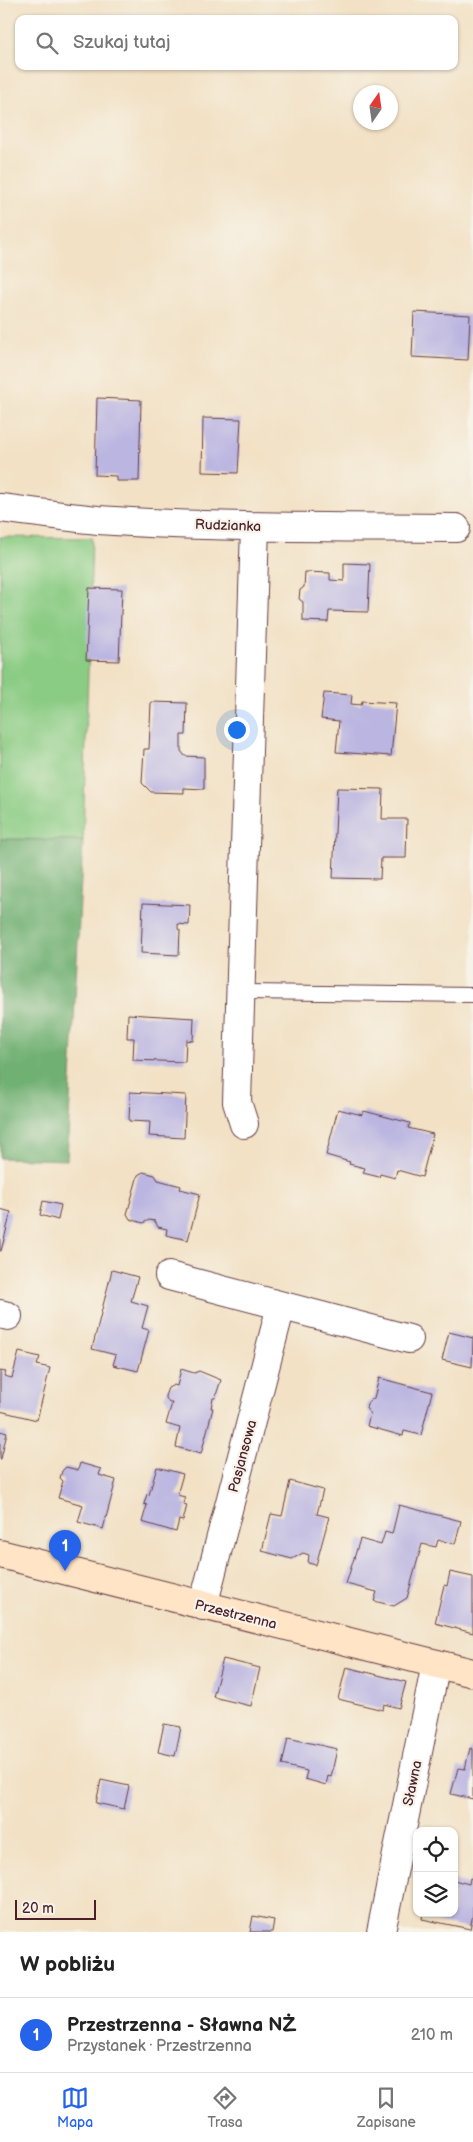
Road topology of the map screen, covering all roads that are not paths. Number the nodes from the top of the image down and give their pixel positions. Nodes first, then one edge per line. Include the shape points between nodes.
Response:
1 (0, 508) edge
2 (255, 527) junction
3 (456, 528) dead end
4 (240, 992) junction
5 (473, 995) edge
6 (244, 1124) dead end
7 (169, 1276) dead end
8 (281, 1306) junction
9 (409, 1339) dead end
10 (0, 1554) edge
11 (203, 1606) junction
12 (436, 1664) junction
13 (473, 1673) edge
14 (381, 1932) edge

1 - 2 street, Rudzianka via 97,520
2 - 3 street, Rudzianka
2 - 4 street
4 - 5 lane
4 - 6 street via 237,1102
7 - 8 street
8 - 9 street
8 - 11 street, Pasjansowa
10 - 11 street, Przestrzenna
11 - 12 street, Przestrzenna
12 - 13 street, Przestrzenna
12 - 14 street, Sławna

